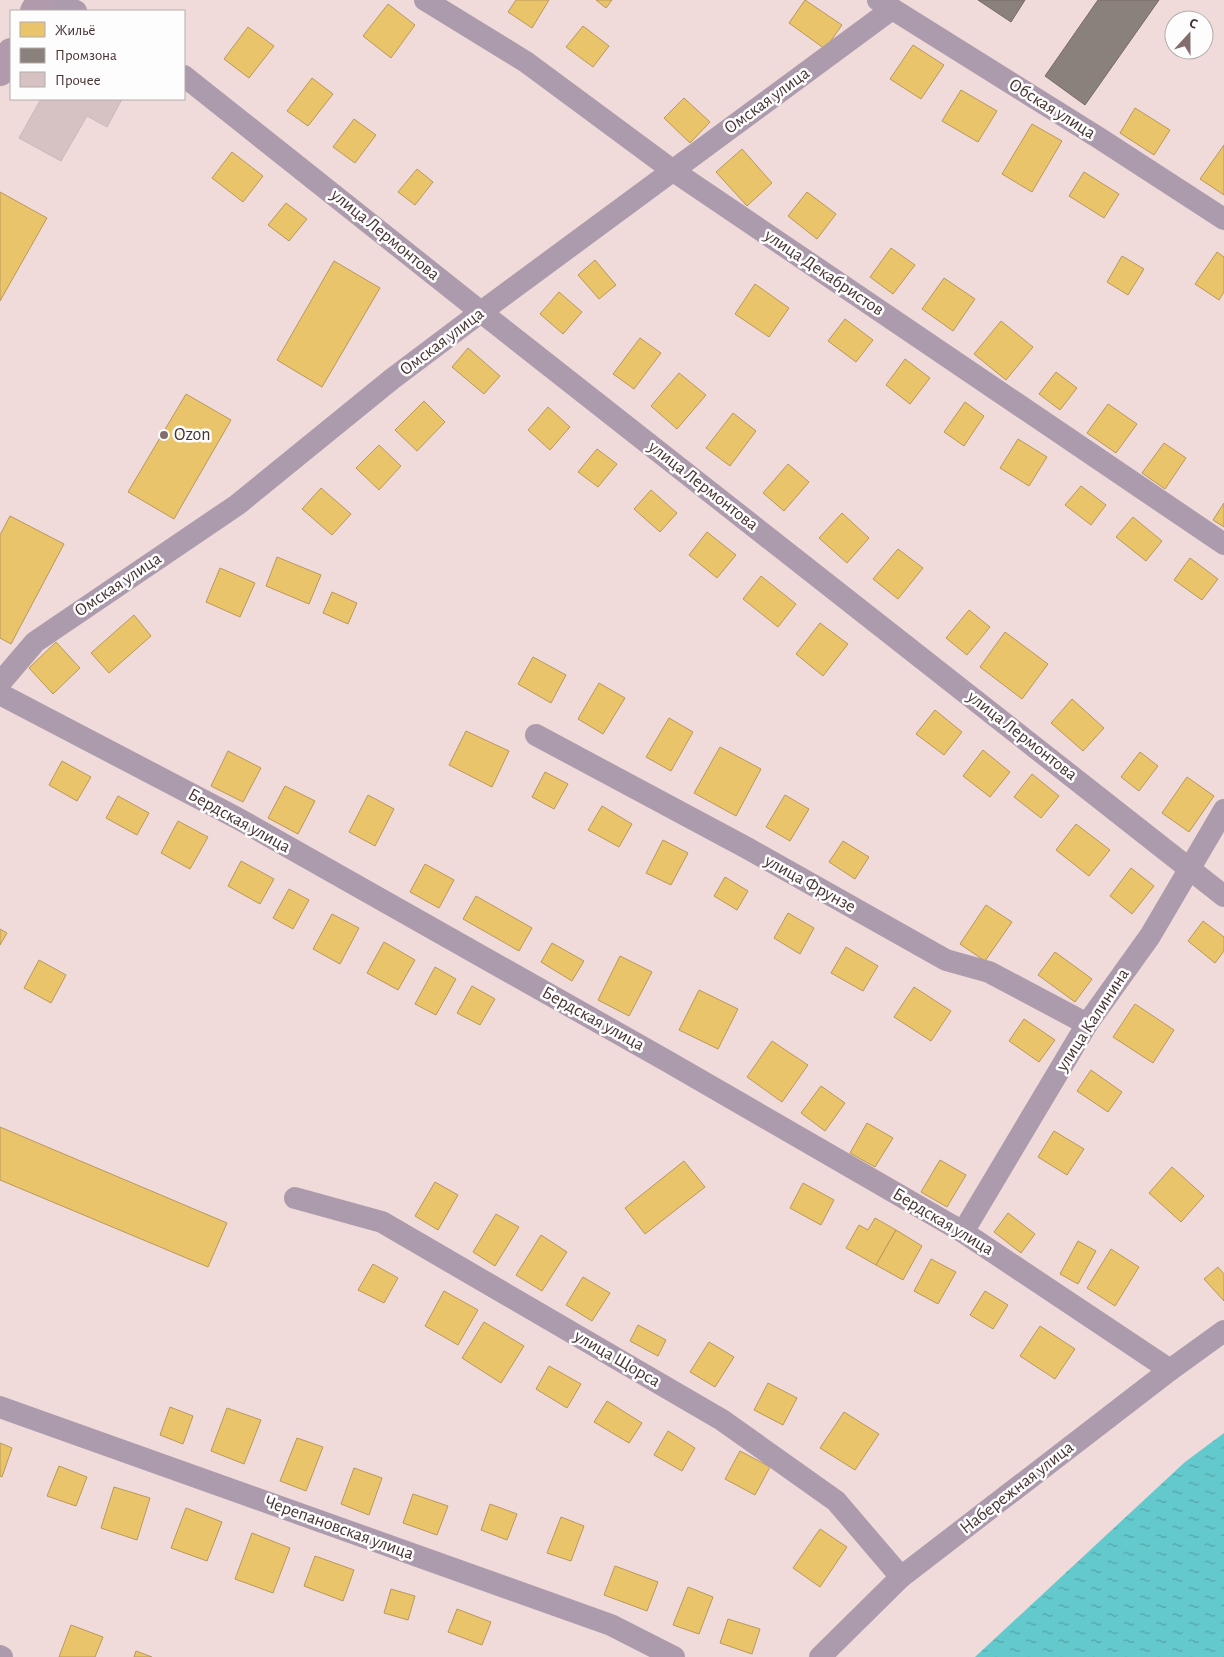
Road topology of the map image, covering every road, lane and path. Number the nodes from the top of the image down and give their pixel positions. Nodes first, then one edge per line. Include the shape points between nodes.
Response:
1 (47, 0) edge
2 (425, 0) edge
3 (885, 5) edge
4 (73, 10) edge
5 (10, 54) edge
6 (0, 72) edge
7 (185, 77) edge
8 (672, 170) junction
9 (1224, 219) edge
10 (481, 312) junction
11 (1224, 544) edge
12 (0, 683) edge
13 (0, 694) edge
14 (536, 735) dead end
15 (1224, 810) edge
16 (1189, 867) junction
17 (1224, 896) edge
18 (1087, 1024) junction
19 (295, 1198) dead end
20 (963, 1232) junction
21 (1224, 1331) edge
22 (1170, 1370) junction
23 (0, 1407) edge
24 (902, 1577) junction
25 (674, 1657) edge
26 (820, 1657) edge

1 - 4 street
2 - 8 street, улица Декабристов via 526,62
3 - 8 street, Омская улица
3 - 9 street, Обская улица
5 - 6 main road
7 - 10 street, улица Лермонтова
8 - 10 street, Омская улица
8 - 11 street, улица Декабристов
10 - 12 street, Омская улица via 392,379 237,505 35,642
10 - 16 street, улица Лермонтова
13 - 20 street, Бердская улица via 237,818 667,1060
14 - 18 street, улица Фрунзе via 946,960 989,972
15 - 16 street, улица Калинина
16 - 17 street, улица Лермонтова
16 - 18 street, улица Калинина via 1150,936
18 - 20 street, улица Калинина
19 - 24 street, улица Щорса via 382,1222 722,1420 836,1502
20 - 22 street, Бердская улица
21 - 22 street, Набережная улица
22 - 24 street, Набережная улица
23 - 25 street, Черепановская улица via 611,1625
24 - 26 street, Набережная улица

